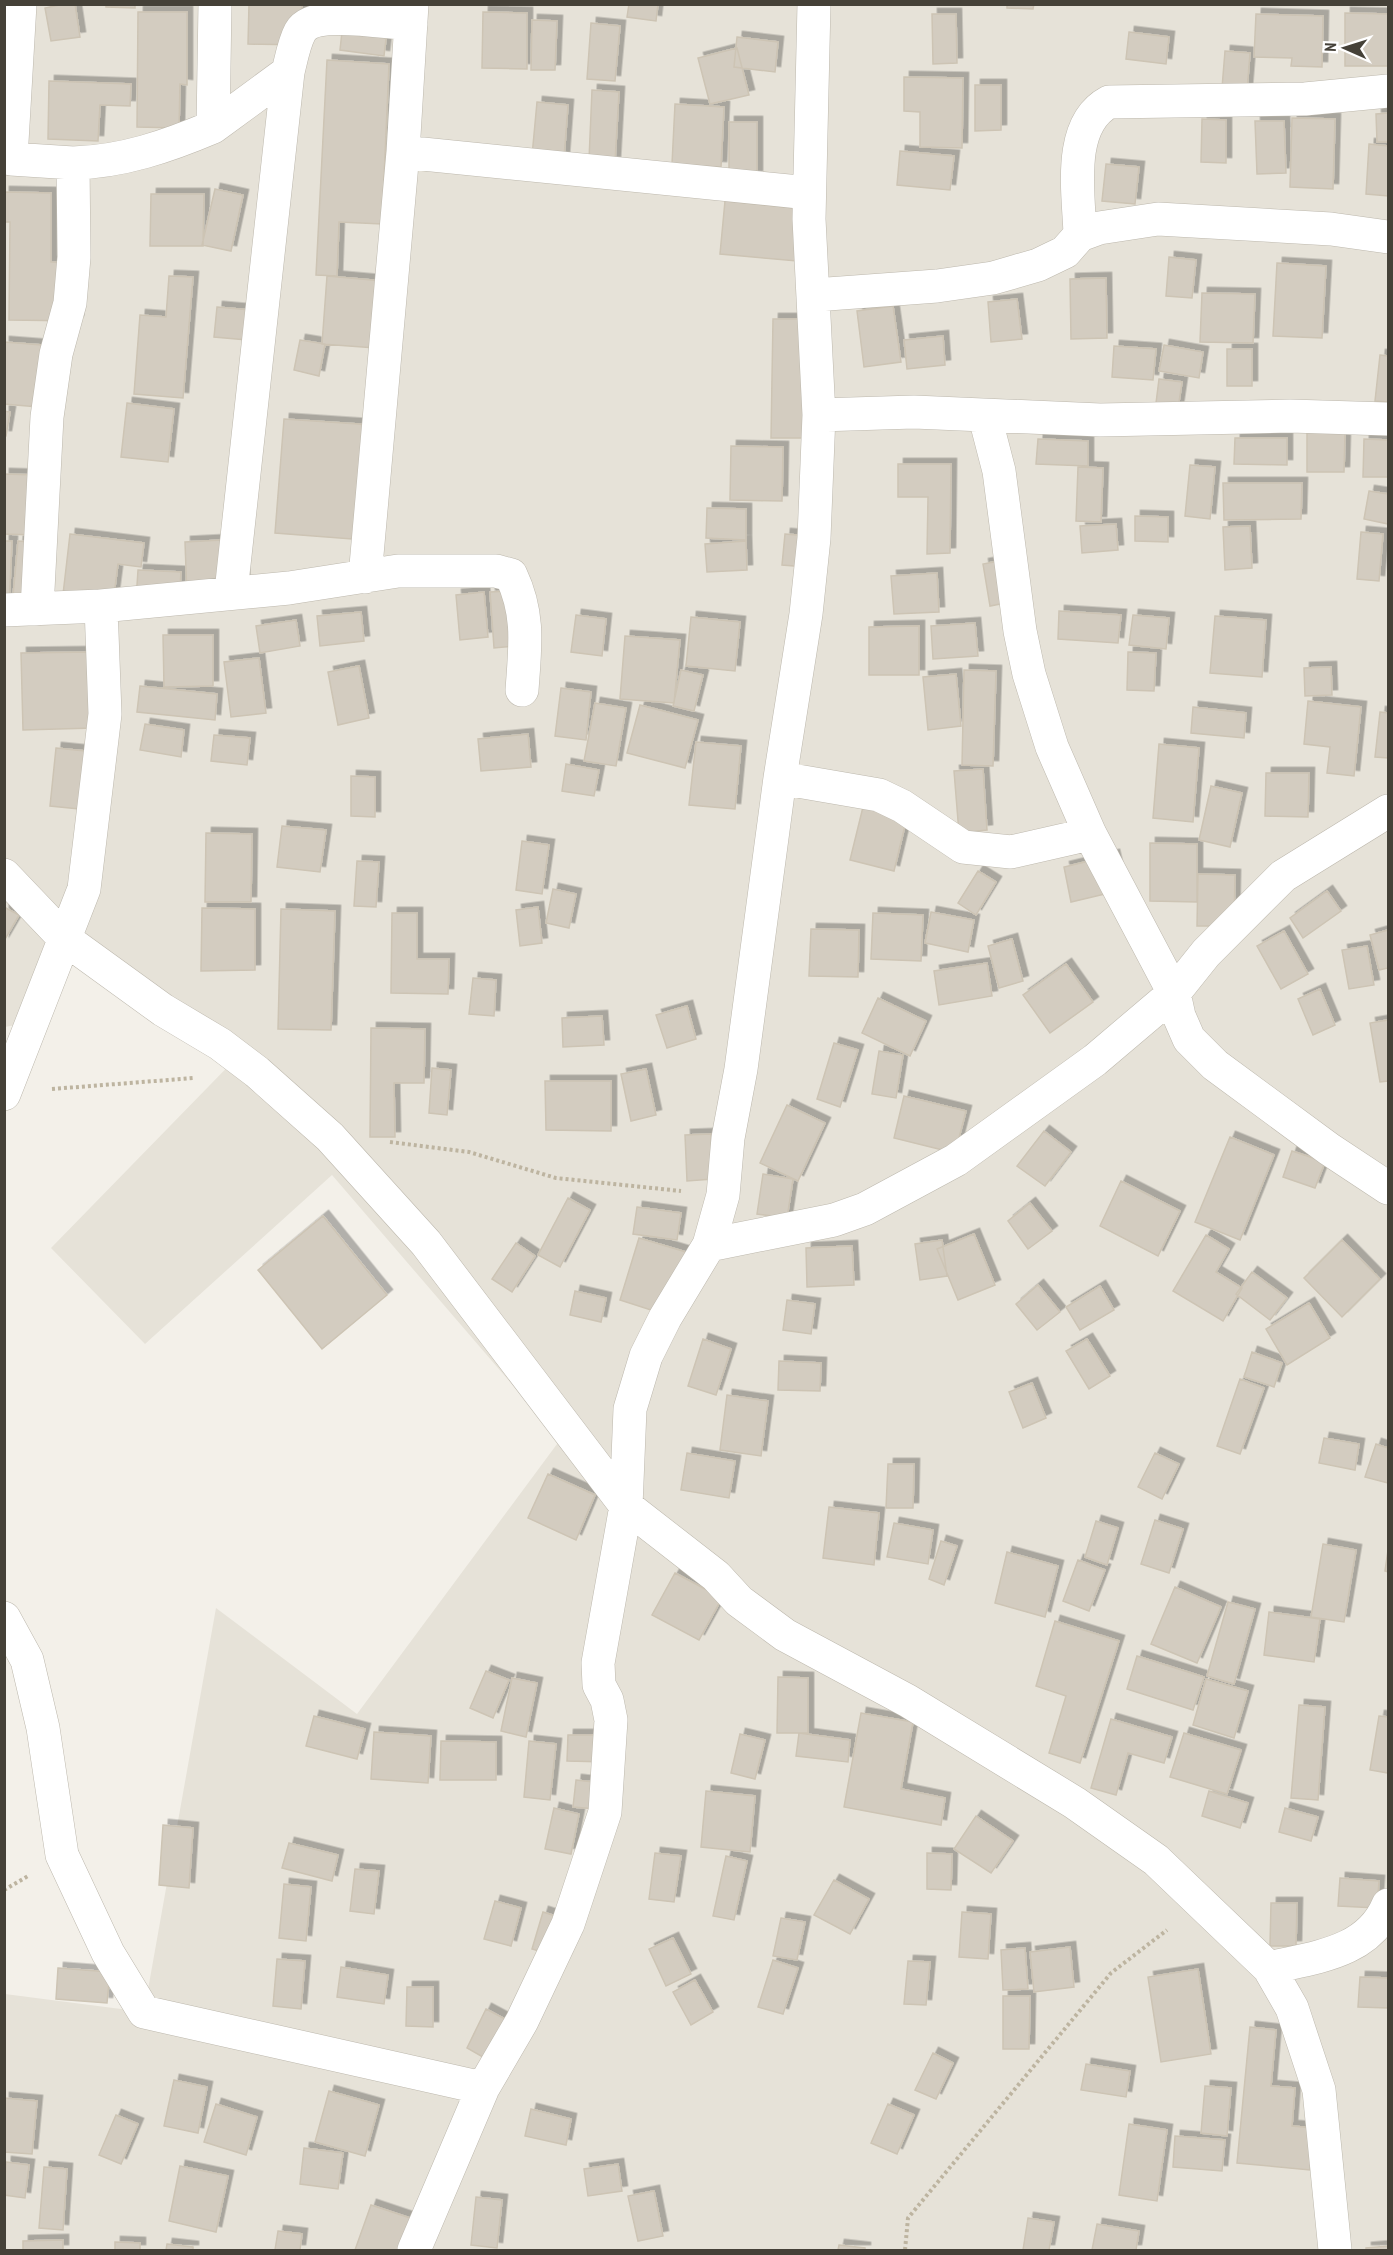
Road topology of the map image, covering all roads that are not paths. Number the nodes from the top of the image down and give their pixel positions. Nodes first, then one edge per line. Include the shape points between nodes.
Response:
1 (20, 4) edge
2 (215, 4) edge
3 (814, 4) edge
4 (411, 14) edge
5 (288, 72) junction
6 (1389, 92) edge
7 (213, 127) junction
8 (403, 152) junction
9 (8, 159) edge
10 (73, 163) junction
11 (809, 194) junction
12 (1080, 235) junction
13 (1389, 237) edge
14 (814, 295) junction
15 (819, 415) junction
16 (986, 417) junction
17 (1389, 419) edge
18 (365, 577) junction
19 (231, 592) junction
20 (101, 606) junction
21 (37, 609) junction
22 (4, 610) edge
23 (522, 690) dead end
24 (780, 778) junction
25 (1389, 811) edge
26 (1090, 834) junction
27 (4, 874) edge
28 (65, 939) junction
29 (1174, 993) junction
30 (5, 1092) edge
31 (1389, 1188) edge
32 (709, 1245) junction
33 (626, 1506) junction
34 (4, 1618) edge
35 (1389, 1905) edge
36 (1269, 1968) junction
37 (483, 2088) junction
38 (414, 2250) edge
39 (1335, 2250) edge

1 - 9 street
2 - 7 street
3 - 11 street
4 - 5 street via 311,20 300,31
4 - 8 street
5 - 7 street
5 - 19 street
6 - 12 street via 1305,99 1109,102 1097,108 1085,129 1079,158
7 - 10 street via 111,161
8 - 11 street
8 - 18 street
9 - 10 street
10 - 21 street via 74,257 70,303 56,354 47,417
11 - 14 street
12 - 13 street via 1099,228 1158,219 1331,229
12 - 14 street via 1065,252 1038,266 993,278
14 - 15 street
15 - 16 street via 914,412
15 - 24 street via 814,538 806,614
16 - 17 street
16 - 26 street via 999,471 1029,674 1052,747
18 - 19 street
18 - 23 street via 398,571 496,571 511,575 522,599
19 - 20 street
20 - 21 street
20 - 28 street via 105,714 93,837 84,889
21 - 22 street
24 - 26 street via 879,795 963,847 1011,852
24 - 32 street via 723,1195
25 - 29 street via 1282,876 1206,953
26 - 29 street
27 - 28 street
28 - 30 street
28 - 33 street via 163,1010 220,1044 330,1137 426,1243
29 - 31 street via 1189,1039 1215,1065
29 - 32 street via 1095,1060 956,1160 865,1209 834,1220
32 - 33 street via 646,1356 630,1409
33 - 36 street via 784,1635 908,1701 1075,1803 1156,1860
33 - 37 street via 597,1663 599,1685 611,1720 605,1812 568,1924 522,2021
34 - 37 street via 27,1660 44,1728 62,1856 108,1953 144,2012
35 - 36 street via 1381,1922 1348,1948
36 - 39 street via 1292,2008 1319,2090
37 - 38 street

